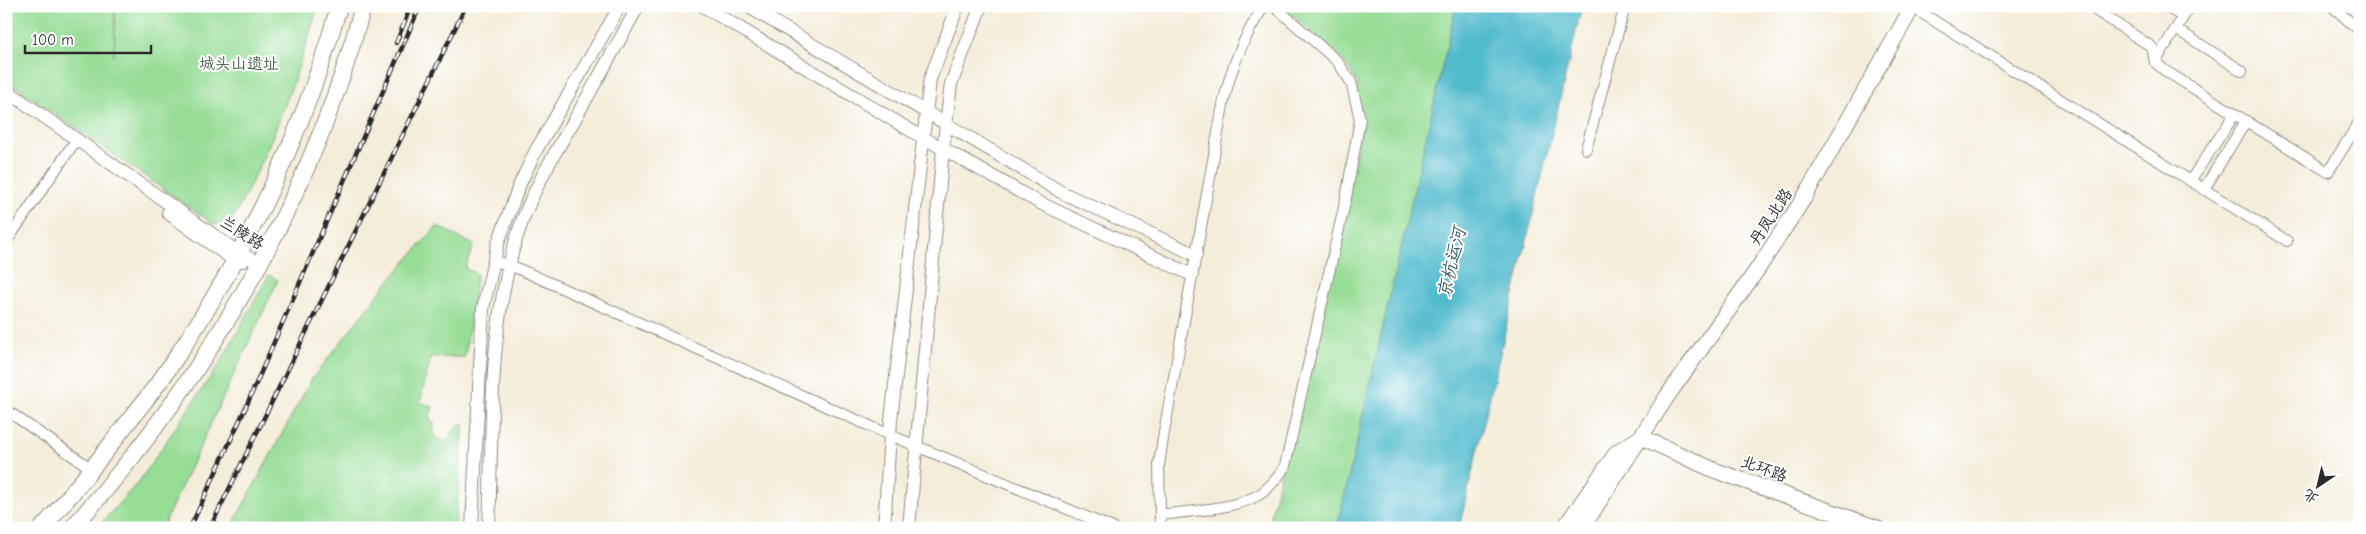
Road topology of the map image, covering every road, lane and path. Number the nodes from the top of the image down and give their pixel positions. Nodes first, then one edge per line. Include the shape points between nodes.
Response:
1 (339, 6) edge
2 (363, 6) edge
3 (620, 6) edge
4 (638, 6) edge
5 (703, 6) edge
6 (747, 6) edge
7 (958, 6) edge
8 (981, 6) edge
9 (1264, 6) edge
10 (1274, 6) edge
11 (1625, 6) edge
12 (2090, 6) edge
13 (2165, 6) edge
14 (2190, 6) edge
15 (2332, 6) edge
16 (1912, 7) edge
17 (2183, 18) junction
18 (2176, 29) junction
19 (2360, 30) edge
20 (2155, 62) junction
21 (2242, 71) dead end
22 (6, 90) edge
23 (6, 100) edge
24 (926, 113) junction
25 (2236, 114) junction
26 (2246, 121) junction
27 (2360, 121) edge
28 (946, 124) junction
29 (924, 138) junction
30 (72, 146) junction
31 (943, 149) junction
32 (1586, 149) dead end
33 (2190, 181) junction
34 (2204, 189) junction
35 (2287, 241) dead end
36 (6, 242) edge
37 (1196, 255) junction
38 (237, 257) junction
39 (493, 261) junction
40 (260, 263) junction
41 (510, 266) junction
42 (1192, 275) junction
43 (6, 410) edge
44 (890, 435) junction
45 (1641, 437) junction
46 (916, 446) junction
47 (92, 469) junction
48 (1160, 515) junction
49 (42, 528) edge
50 (72, 528) edge
51 (472, 528) edge
52 (489, 528) edge
53 (884, 528) edge
54 (908, 528) edge
55 (1113, 528) edge
56 (1160, 528) edge
57 (1564, 528) edge
58 (1582, 528) edge
59 (1877, 528) edge

1 - 38 main road via 311,89
2 - 40 main road via 335,97
3 - 39 street via 535,152 519,186
4 - 41 street via 538,184 518,231
5 - 29 street
6 - 24 street
7 - 24 street via 930,79
8 - 28 street via 950,84
9 - 37 street via 1229,78
10 - 48 street via 1337,61 1352,82 1360,119 1346,198 1289,454 1286,466 1262,493 1245,501
11 - 32 street
12 - 20 street via 2152,47
13 - 17 street
14 - 17 street
15 - 19 street
16 - 33 street
16 - 45 main road, 丹凤北路 via 1804,198
17 - 18 street
18 - 20 street
18 - 21 street
20 - 25 street
22 - 38 street, 兰陵路
23 - 30 street, 兰陵路
24 - 28 street
24 - 29 street
25 - 26 street
25 - 33 street
26 - 27 street via 2328,172
26 - 34 street
28 - 31 street
28 - 37 street via 1061,192
29 - 31 street
29 - 44 street
30 - 36 street
30 - 38 street, 兰陵路
31 - 42 street via 1038,202
31 - 46 street
33 - 34 street
34 - 35 street
37 - 42 street
38 - 40 street, 兰陵路
38 - 47 main road via 171,366
39 - 41 street
39 - 51 street via 483,308
40 - 50 main road via 192,377
41 - 44 street
41 - 52 street via 501,300 495,351
42 - 48 street via 1159,465
43 - 47 street
44 - 46 street
44 - 53 street
45 - 57 main road via 1617,452
45 - 58 main road, 丹凤北路
45 - 59 main road, 北环路 via 1714,470
46 - 54 street
46 - 55 street
47 - 49 main road
48 - 56 street

